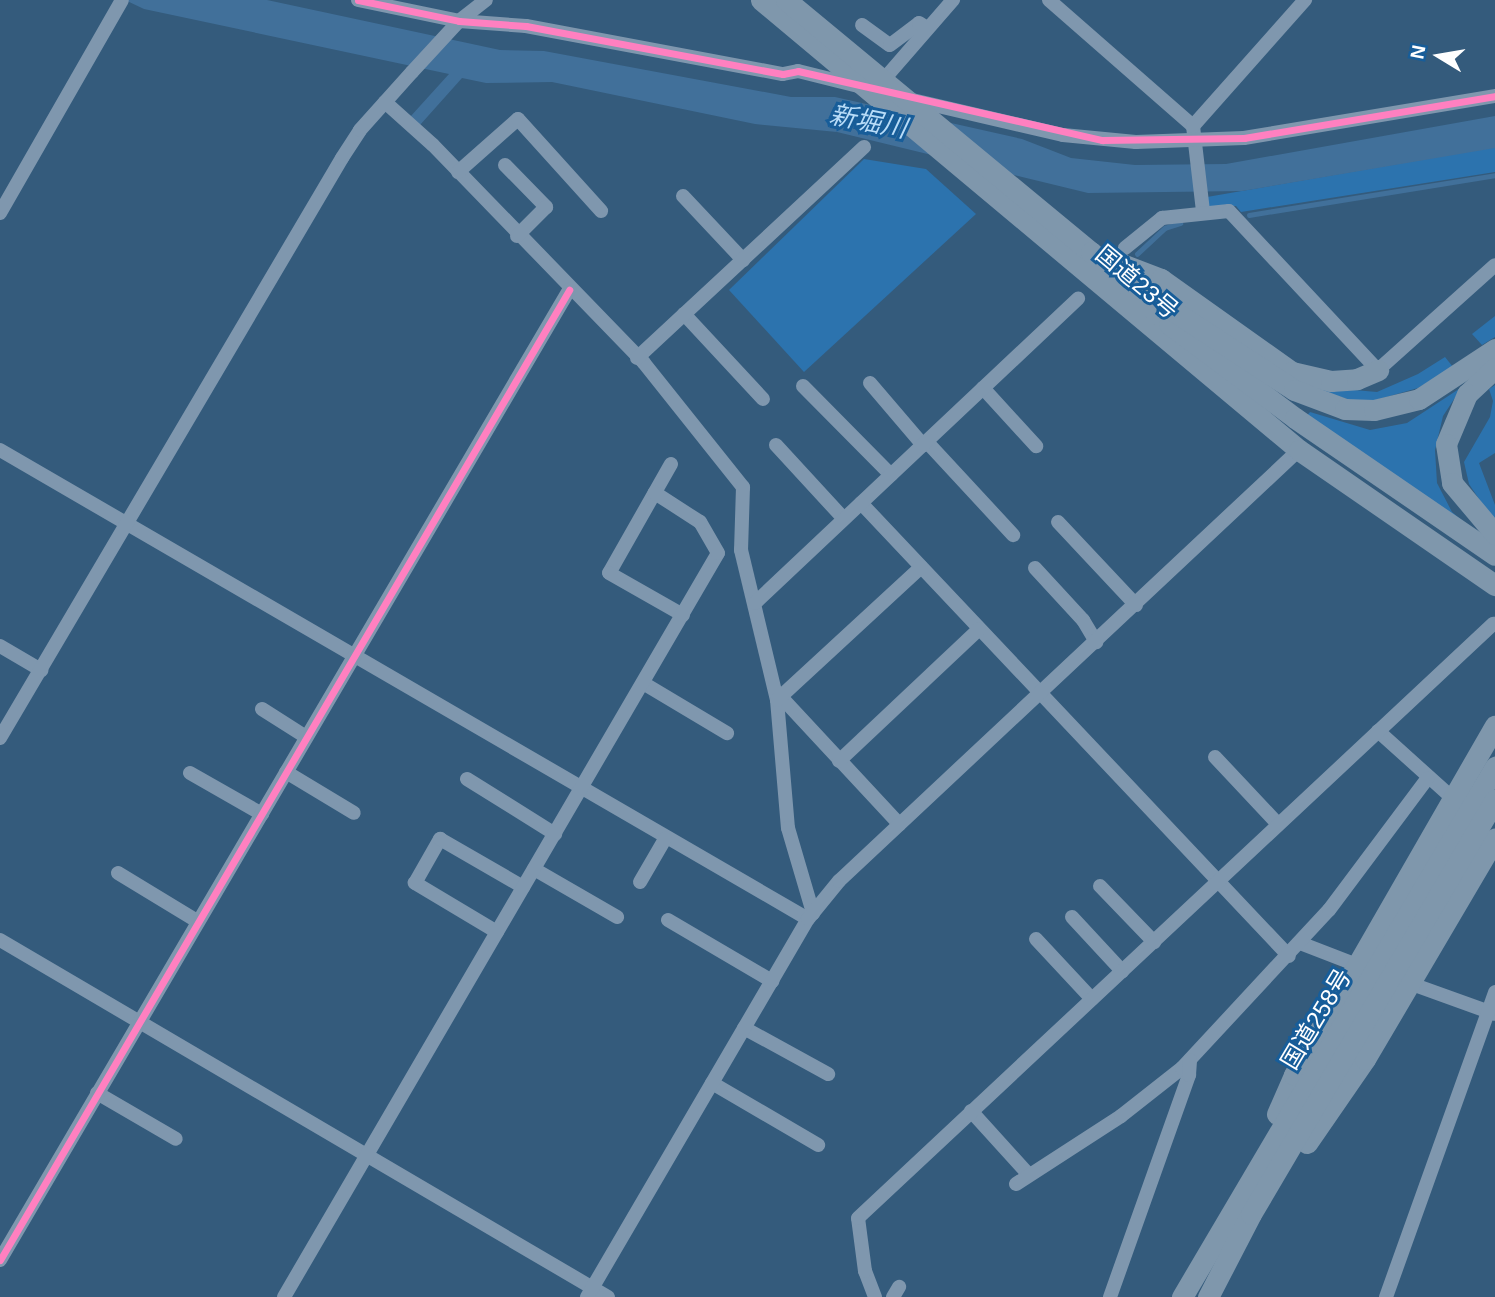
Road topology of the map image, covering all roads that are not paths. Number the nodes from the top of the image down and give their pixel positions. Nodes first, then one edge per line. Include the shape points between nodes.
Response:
1 (122, 0) edge
2 (358, 0) edge
3 (486, 0) edge
4 (761, 0) edge
5 (786, 0) edge
6 (953, 0) edge
7 (1048, 0) edge
8 (1305, 0) edge
9 (459, 22) junction
10 (862, 25) dead end
11 (927, 29) junction
12 (812, 33) junction
13 (873, 91) junction
14 (1495, 96) edge
15 (385, 102) junction
16 (1194, 139) junction
17 (864, 146) dead end
18 (505, 165) dead end
19 (458, 172) junction
20 (999, 190) junction
21 (683, 196) dead end
22 (1203, 206) junction
23 (601, 211) dead end
24 (0, 213) edge
25 (517, 236) junction
26 (1125, 248) dead end
27 (1091, 252) junction
28 (743, 260) junction
29 (1495, 265) edge
30 (569, 290) junction
31 (1144, 298) junction
32 (1078, 299) dead end
33 (684, 314) junction
34 (1495, 349) edge
35 (637, 358) junction
36 (1495, 368) edge
37 (1378, 370) junction
38 (870, 383) dead end
39 (803, 386) dead end
40 (983, 388) junction
41 (763, 400) dead end
42 (925, 444) junction
43 (776, 446) dead end
44 (1036, 446) dead end
45 (0, 450) edge
46 (1299, 450) junction
47 (671, 464) dead end
48 (891, 475) junction
49 (1349, 488) junction
50 (655, 493) junction
51 (861, 503) junction
52 (844, 519) junction
53 (1058, 522) dead end
54 (125, 524) junction
55 (1495, 534) edge
56 (1013, 535) dead end
57 (741, 550) junction
58 (719, 553) junction
59 (1495, 555) edge
60 (921, 567) junction
61 (1035, 568) dead end
62 (1495, 585) edge
63 (1495, 600) edge
64 (755, 603) junction
65 (1136, 605) junction
66 (683, 615) junction
67 (1493, 624) dead end
68 (979, 629) junction
69 (1096, 642) junction
70 (0, 646) edge
71 (353, 655) junction
72 (41, 670) junction
73 (643, 684) junction
74 (1039, 691) junction
75 (780, 700) junction
76 (262, 709) dead end
77 (1495, 726) edge
78 (1378, 731) junction
79 (727, 733) dead end
80 (306, 737) junction
81 (0, 738) edge
82 (1215, 757) dead end
83 (839, 761) junction
84 (1495, 767) edge
85 (286, 772) junction
86 (190, 773) dead end
87 (467, 779) dead end
88 (1427, 779) junction
89 (582, 790) junction
90 (1495, 799) edge
91 (1455, 801) junction
92 (354, 813) dead end
93 (262, 814) junction
94 (899, 824) junction
95 (1278, 824) junction
96 (1493, 828) edge
97 (555, 834) junction
98 (665, 839) junction
99 (534, 869) junction
100 (118, 873) dead end
101 (1219, 881) junction
102 (640, 883) dead end
103 (1100, 886) dead end
104 (523, 887) junction
105 (811, 916) junction
106 (617, 917) dead end
107 (1072, 917) dead end
108 (667, 920) dead end
109 (197, 921) junction
110 (497, 932) junction
111 (1036, 939) dead end
112 (0, 940) edge
113 (1154, 942) junction
114 (1300, 943) junction
115 (1289, 956) junction
116 (1356, 965) junction
117 (1122, 971) junction
118 (772, 981) junction
119 (1409, 983) junction
120 (1495, 992) edge
121 (1092, 999) junction
122 (1492, 1013) edge
123 (138, 1021) junction
124 (744, 1028) junction
125 (1190, 1060) junction
126 (828, 1074) dead end
127 (712, 1083) junction
128 (97, 1093) junction
129 (971, 1111) junction
130 (176, 1139) dead end
131 (818, 1145) dead end
132 (367, 1156) junction
133 (1253, 1174) junction
134 (1029, 1175) junction
135 (1016, 1184) dead end
136 (1243, 1236) junction
137 (0, 1260) edge
138 (589, 1292) edge
139 (284, 1297) edge
140 (608, 1297) edge
141 (875, 1297) edge
142 (1110, 1297) edge
143 (1182, 1297) edge
144 (1208, 1297) edge
145 (1386, 1297) edge

1 - 24 street
2 - 9 street
3 - 9 street
4 - 12 highway, 国道23号
5 - 12 highway, 国道23号
6 - 11 street
7 - 16 street
8 - 16 street
9 - 13 street via 526,26 783,74 798,71
9 - 15 street
10 - 11 street via 890,45 919,23
11 - 13 street
12 - 20 highway, 国道23号
13 - 16 street via 1063,135 1125,141
14 - 16 street via 1244,138
15 - 19 street
15 - 54 street via 360,130 322,189
16 - 22 street
17 - 28 street
18 - 25 street via 546,207
19 - 23 street via 517,118
19 - 25 street
20 - 27 highway, 国道23号
20 - 46 highway, 国道23号
21 - 28 street
22 - 26 street via 1162,218
22 - 37 street via 1229,211
25 - 30 street
27 - 31 highway, 国道23号
27 - 37 highway via 1161,279 1292,372 1331,380 1357,379
28 - 33 street
29 - 37 street
30 - 35 street
30 - 71 street
31 - 34 highway via 1179,314 1294,390 1345,409 1374,410 1419,399
31 - 59 highway, 国道23号 via 1169,324 1295,418
32 - 40 street
33 - 35 street
33 - 41 street
35 - 57 street via 670,392 743,486
36 - 55 highway via 1467,394 1446,444 1452,483
38 - 42 street
39 - 48 street
40 - 42 street
40 - 44 street
42 - 48 street
42 - 56 street
43 - 52 street
45 - 54 street
46 - 49 highway, 国道23号
46 - 65 street
47 - 50 street
48 - 51 street
49 - 62 highway, 国道23号
49 - 63 highway
50 - 58 street via 700,522
50 - 66 street via 609,573
51 - 52 street
51 - 60 street
52 - 64 street
53 - 65 street
54 - 71 street
54 - 72 street
57 - 58 street
57 - 64 street
58 - 66 street
60 - 68 street
60 - 75 street
61 - 69 street via 1083,620
64 - 75 street
65 - 69 street
66 - 73 street
67 - 78 street
68 - 74 street
68 - 83 street
69 - 74 street
70 - 72 street
71 - 80 street
71 - 89 street
72 - 81 street
73 - 79 street
73 - 89 street
74 - 94 street
74 - 101 street
75 - 83 street
75 - 105 street via 786,816
76 - 80 street
77 - 91 highway
78 - 88 street
78 - 95 street
80 - 85 street
82 - 95 street
83 - 94 street
84 - 133 highway, 国道258号
85 - 92 street
85 - 93 street
86 - 93 street
87 - 97 street
88 - 91 street
88 - 114 street
89 - 97 street
89 - 98 street
90 - 136 highway, 国道258号 via 1251,1214
91 - 116 highway
93 - 109 street
94 - 105 street via 839,880
95 - 101 street
96 - 119 highway
97 - 99 street
98 - 102 street
98 - 105 street
99 - 104 street
99 - 106 street
100 - 109 street
101 - 113 street
101 - 115 street
103 - 113 street
104 - 110 street
104 - 110 street via 440,839 415,883
105 - 118 street
107 - 117 street
108 - 118 street
109 - 123 street
110 - 132 street
111 - 121 street
112 - 123 street
113 - 117 street
114 - 115 street
114 - 116 street
115 - 125 street
116 - 133 highway via 1294,1075
117 - 121 street
118 - 124 street
119 - 122 street
119 - 136 highway via 1365,1059
120 - 122 street
121 - 129 street
122 - 145 street
123 - 128 street
123 - 132 street
124 - 126 street
124 - 127 street
125 - 134 street via 1140,1102
125 - 142 street via 1189,1075
127 - 131 street
127 - 138 street
128 - 130 street
128 - 137 street
129 - 134 street
129 - 141 street via 858,1218 865,1271
132 - 138 street
132 - 139 street
133 - 143 highway, 国道258号
134 - 135 street
136 - 144 highway, 国道258号
138 - 140 street

